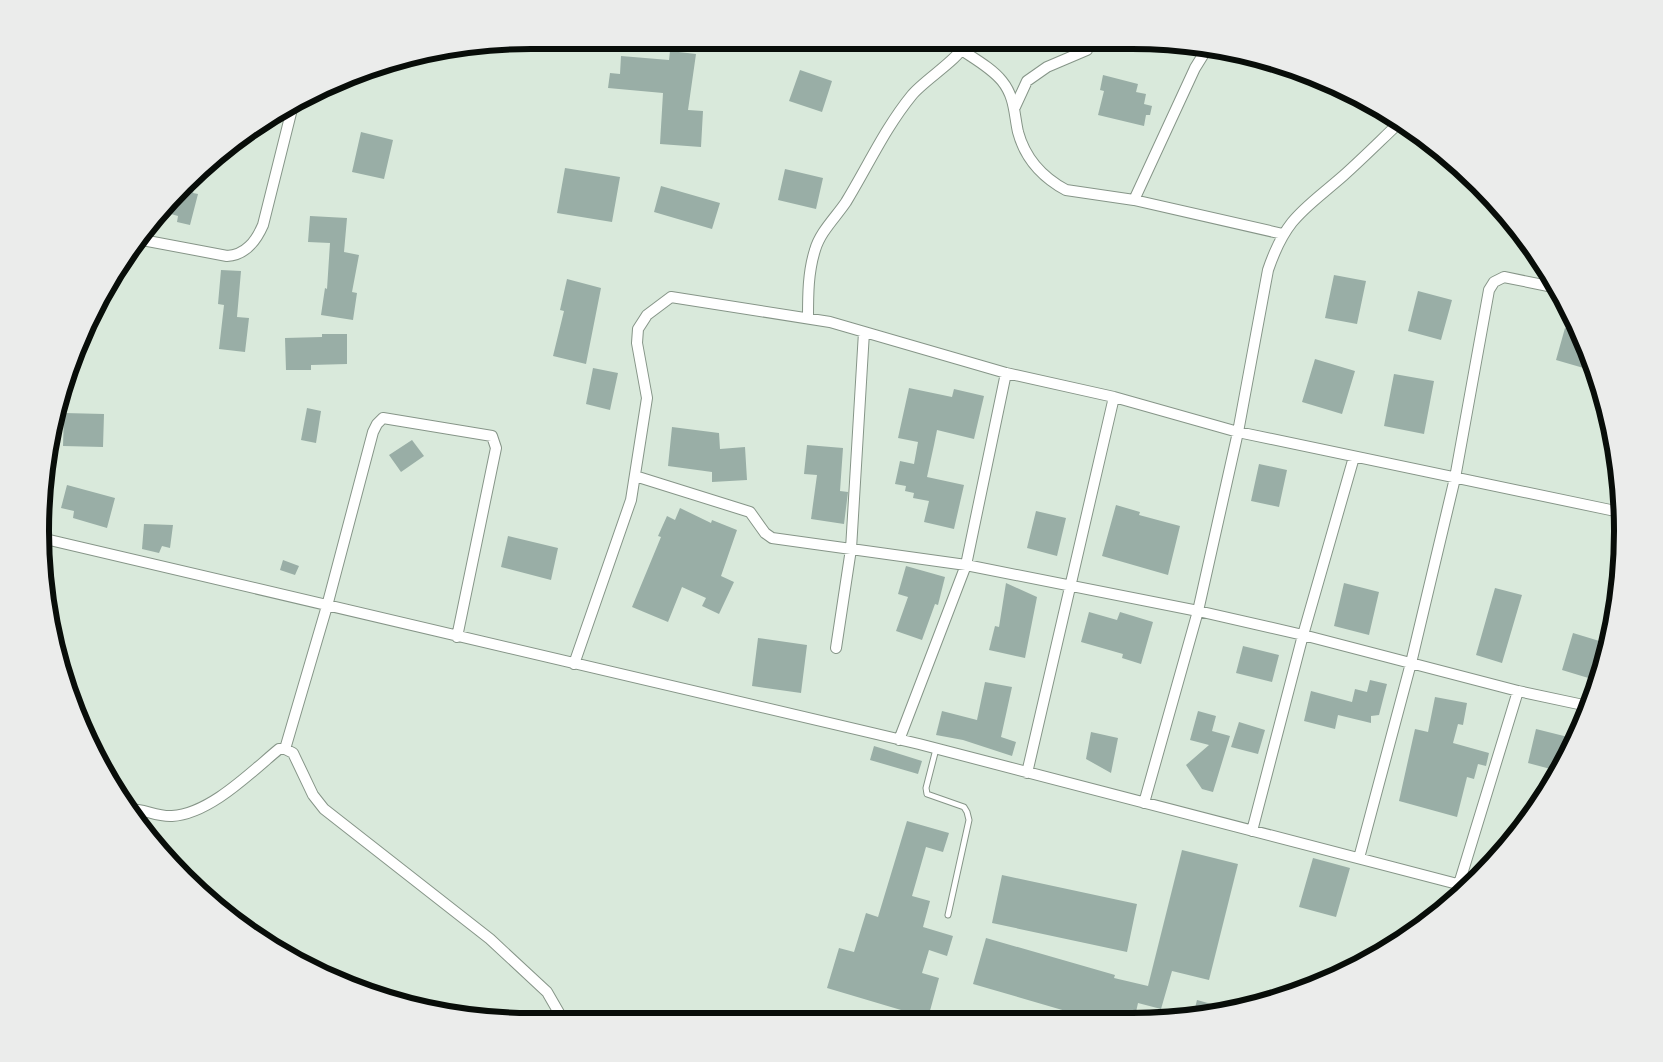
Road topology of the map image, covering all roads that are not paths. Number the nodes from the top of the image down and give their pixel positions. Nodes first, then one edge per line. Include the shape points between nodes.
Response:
1 (962, 49) edge
2 (964, 49) edge
3 (1087, 49) edge
4 (1204, 54) edge
5 (1015, 107) junction
6 (292, 112) edge
7 (1395, 127) edge
8 (1134, 200) junction
9 (1283, 234) junction
10 (146, 241) edge
11 (1547, 286) edge
12 (808, 318) junction
13 (864, 332) junction
14 (1006, 373) junction
15 (1114, 397) junction
16 (1238, 432) junction
17 (1354, 457) junction
18 (635, 476) junction
19 (1455, 478) junction
20 (1613, 511) edge
21 (49, 540) edge
22 (851, 549) junction
23 (966, 565) junction
24 (1070, 586) junction
25 (327, 606) junction
26 (1198, 611) junction
27 (1303, 635) junction
28 (457, 637) junction
29 (836, 648) dead end
30 (1411, 663) junction
31 (574, 664) junction
32 (1518, 691) junction
33 (1582, 705) edge
34 (899, 740) junction
35 (285, 748) junction
36 (936, 749) junction
37 (1027, 773) junction
38 (1144, 803) junction
39 (136, 808) edge
40 (1252, 831) junction
41 (1360, 858) junction
42 (1463, 882) edge
43 (1460, 884) edge
44 (948, 915) dead end
45 (559, 1013) edge

1 - 12 street via 913,94 821,237 810,270
2 - 5 street via 1002,81
3 - 5 street via 1047,67 1027,81
4 - 8 street
5 - 8 street via 1018,132 1032,162 1047,178 1066,190
6 - 10 street via 263,225 249,247 238,255 227,256
7 - 9 street via 1344,176 1304,207
8 - 9 street
9 - 16 street via 1268,270
11 - 19 street via 1504,277 1494,282 1489,290
12 - 13 street
12 - 18 street via 671,297 647,315 638,329 637,343 647,398
13 - 14 street
13 - 22 street
14 - 15 street
14 - 23 street
15 - 16 street
15 - 24 street
16 - 17 street
16 - 26 street
17 - 19 street
17 - 27 street
18 - 22 street via 750,512 772,538
18 - 31 street via 631,500
19 - 20 street
19 - 30 street
21 - 25 street
22 - 23 street
22 - 29 street
23 - 24 street
23 - 34 street
24 - 26 street
24 - 37 street
25 - 28 street
25 - 28 street via 376,424 383,418 492,436 496,457
25 - 35 street
26 - 27 street
26 - 38 street
27 - 30 street
27 - 40 street
28 - 31 street
30 - 32 street
30 - 41 street
31 - 34 street
32 - 33 street
32 - 42 street
34 - 36 street
35 - 39 street via 279,749 215,799 186,815 170,817
35 - 45 street via 293,753 313,795 324,809 490,939 547,992
36 - 37 street
36 - 44 lane via 927,794 964,808 969,820
37 - 38 street
38 - 40 street
40 - 41 street
41 - 43 street

